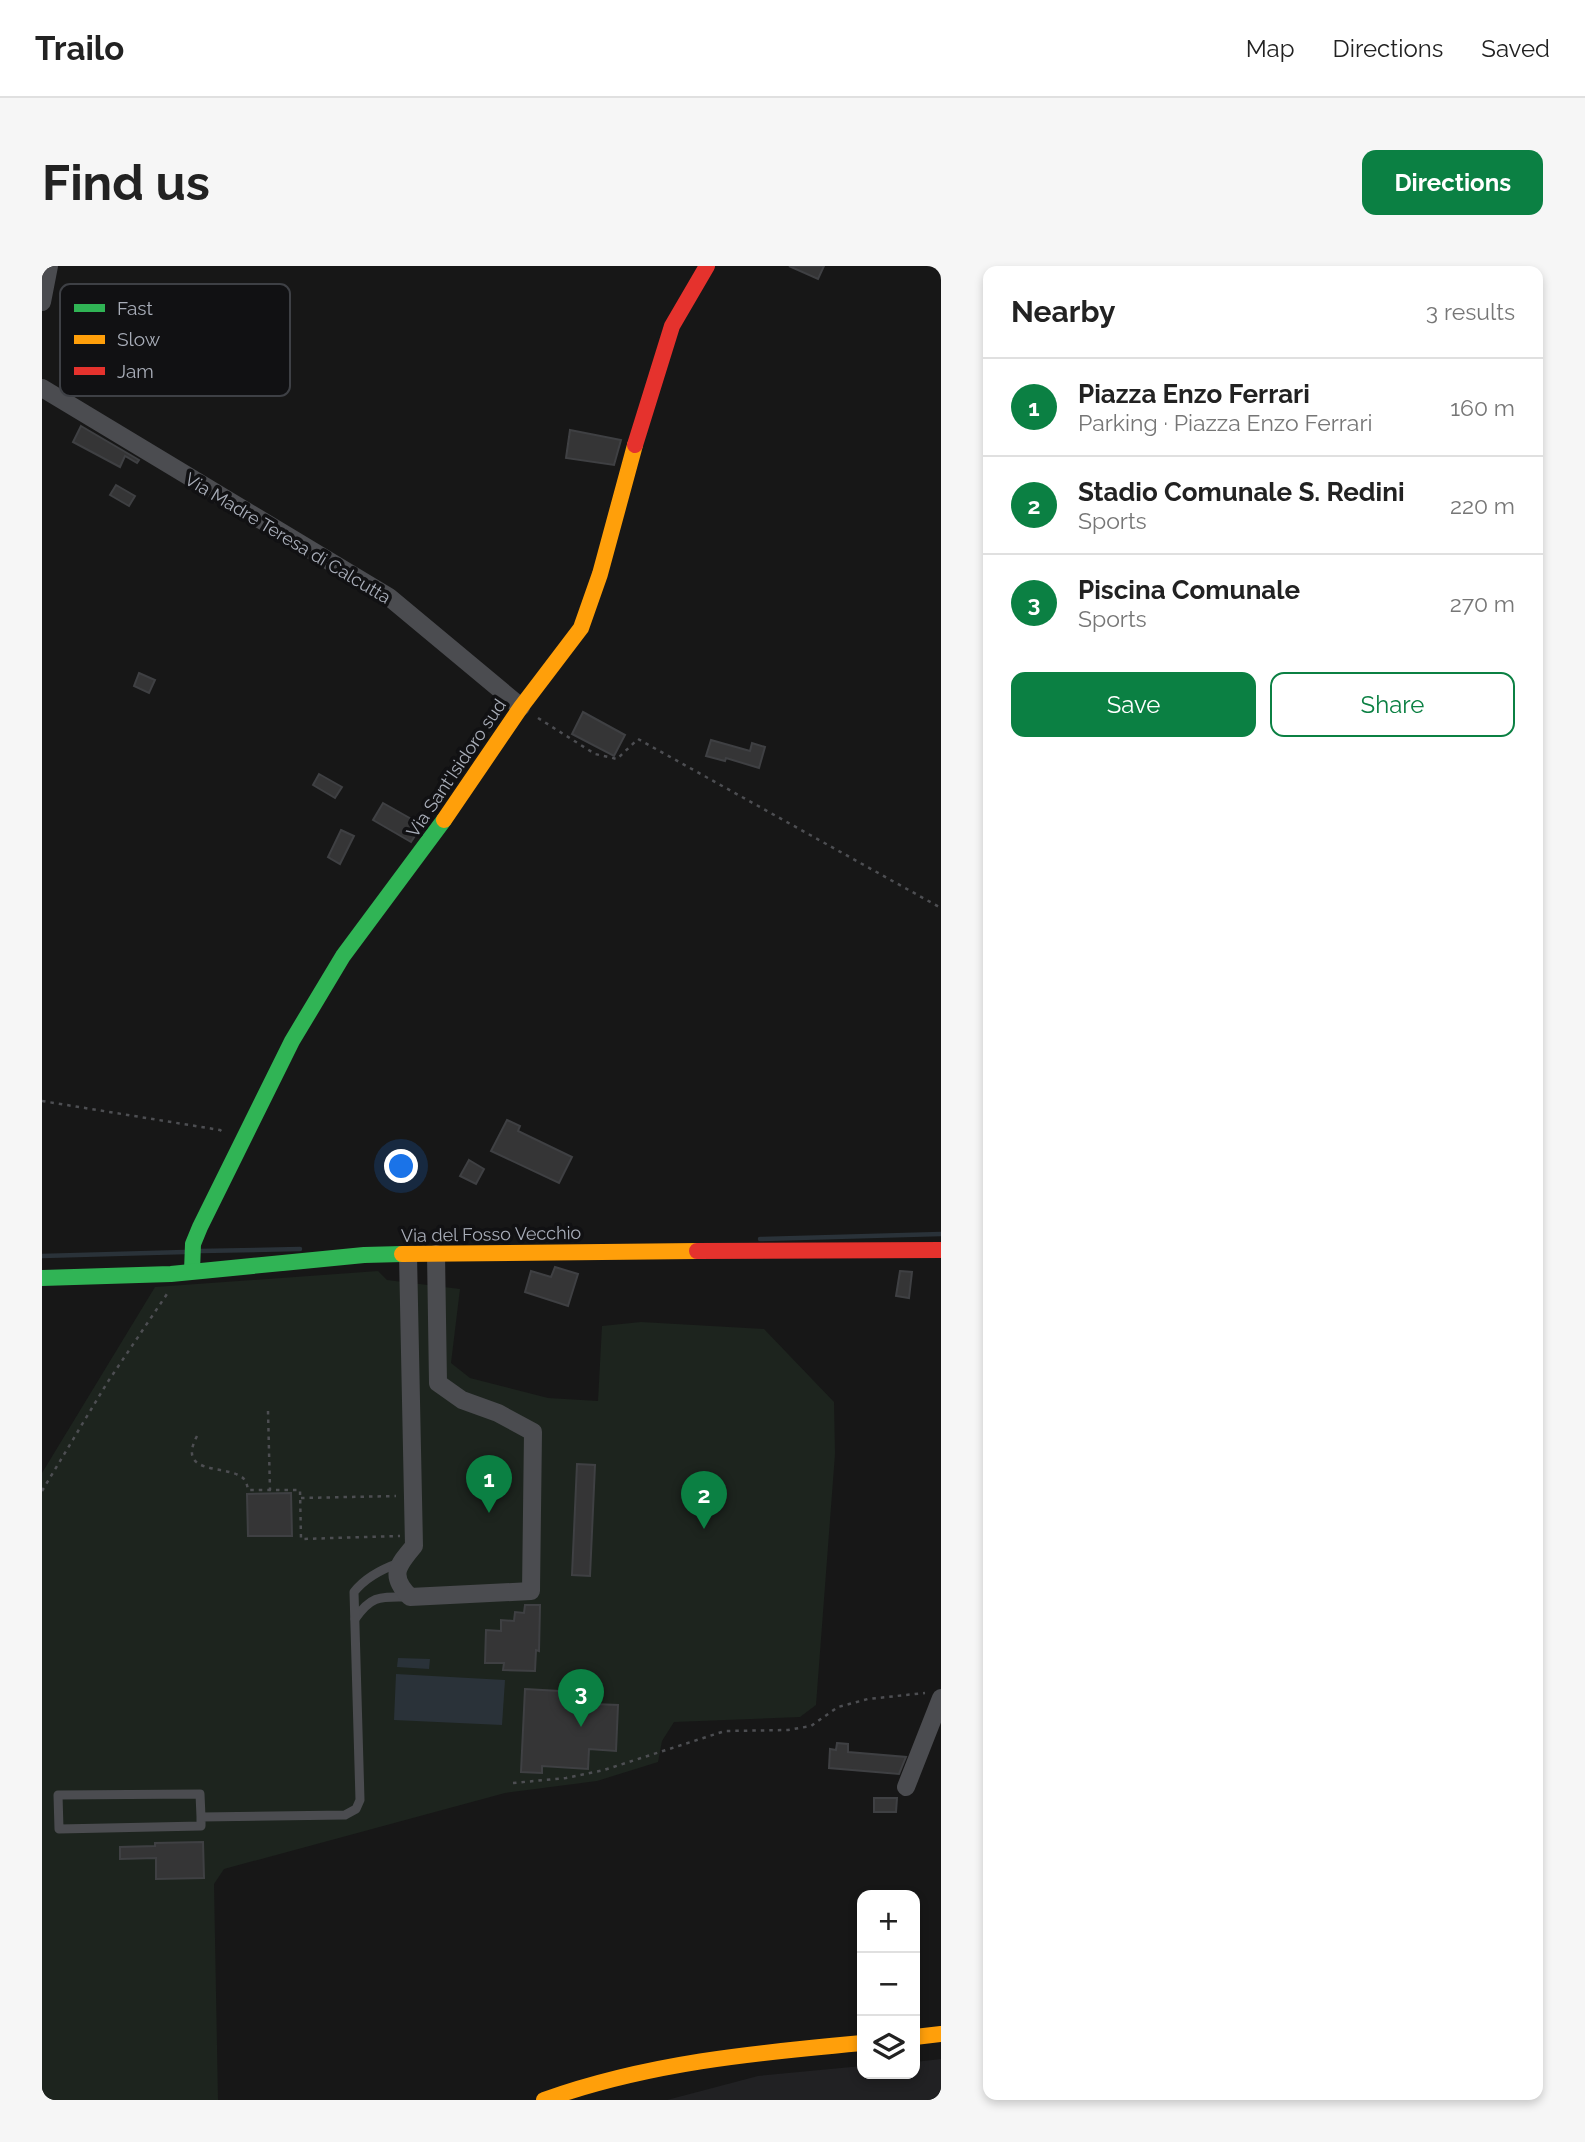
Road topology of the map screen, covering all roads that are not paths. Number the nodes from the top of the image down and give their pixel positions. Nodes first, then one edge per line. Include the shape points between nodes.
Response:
1 (49, 266) edge
2 (707, 266) edge
3 (42, 302) edge
4 (42, 388) edge
5 (521, 707) junction
6 (941, 1250) edge
7 (436, 1254) junction
8 (408, 1255) junction
9 (193, 1258) junction
10 (42, 1278) edge
11 (438, 1383) junction
12 (412, 1388) junction
13 (399, 1563) junction
14 (410, 1597) junction
15 (355, 1619) junction
16 (939, 1695) edge
17 (906, 1787) dead end
18 (201, 1817) junction
19 (941, 2034) edge
20 (920, 2036) edge
21 (857, 2043) edge
22 (941, 2046) edge
23 (920, 2048) edge
24 (857, 2054) edge
25 (544, 2100) edge
26 (568, 2100) edge

1 - 3 street
2 - 5 main road, Via Sant'Isidoro sud via 672,326 581,628
4 - 5 street, Via Madre Teresa di Calcutta via 388,597
5 - 9 main road, Via Sant'Isidoro sud via 343,956 292,1041
6 - 7 main road, Via del Fosso Vecchio
7 - 8 main road, Via del Fosso Vecchio
7 - 11 street
8 - 9 main road, Via del Fosso Vecchio
8 - 12 street
9 - 10 main road, Via del Fosso Vecchio via 171,1274
11 - 12 street
11 - 14 street via 462,1400 533,1432 531,1591
12 - 13 street via 414,1546
13 - 14 street via 396,1576
13 - 15 lane via 354,1592
14 - 15 lane via 367,1602
15 - 18 lane via 360,1800 356,1809 345,1815
16 - 17 street
18 - 18 lane via 200,1794 58,1795 59,1829 201,1826
19 - 20 main road
21 - 25 main road via 665,2066 623,2074
22 - 23 main road
24 - 26 main road via 670,2073

